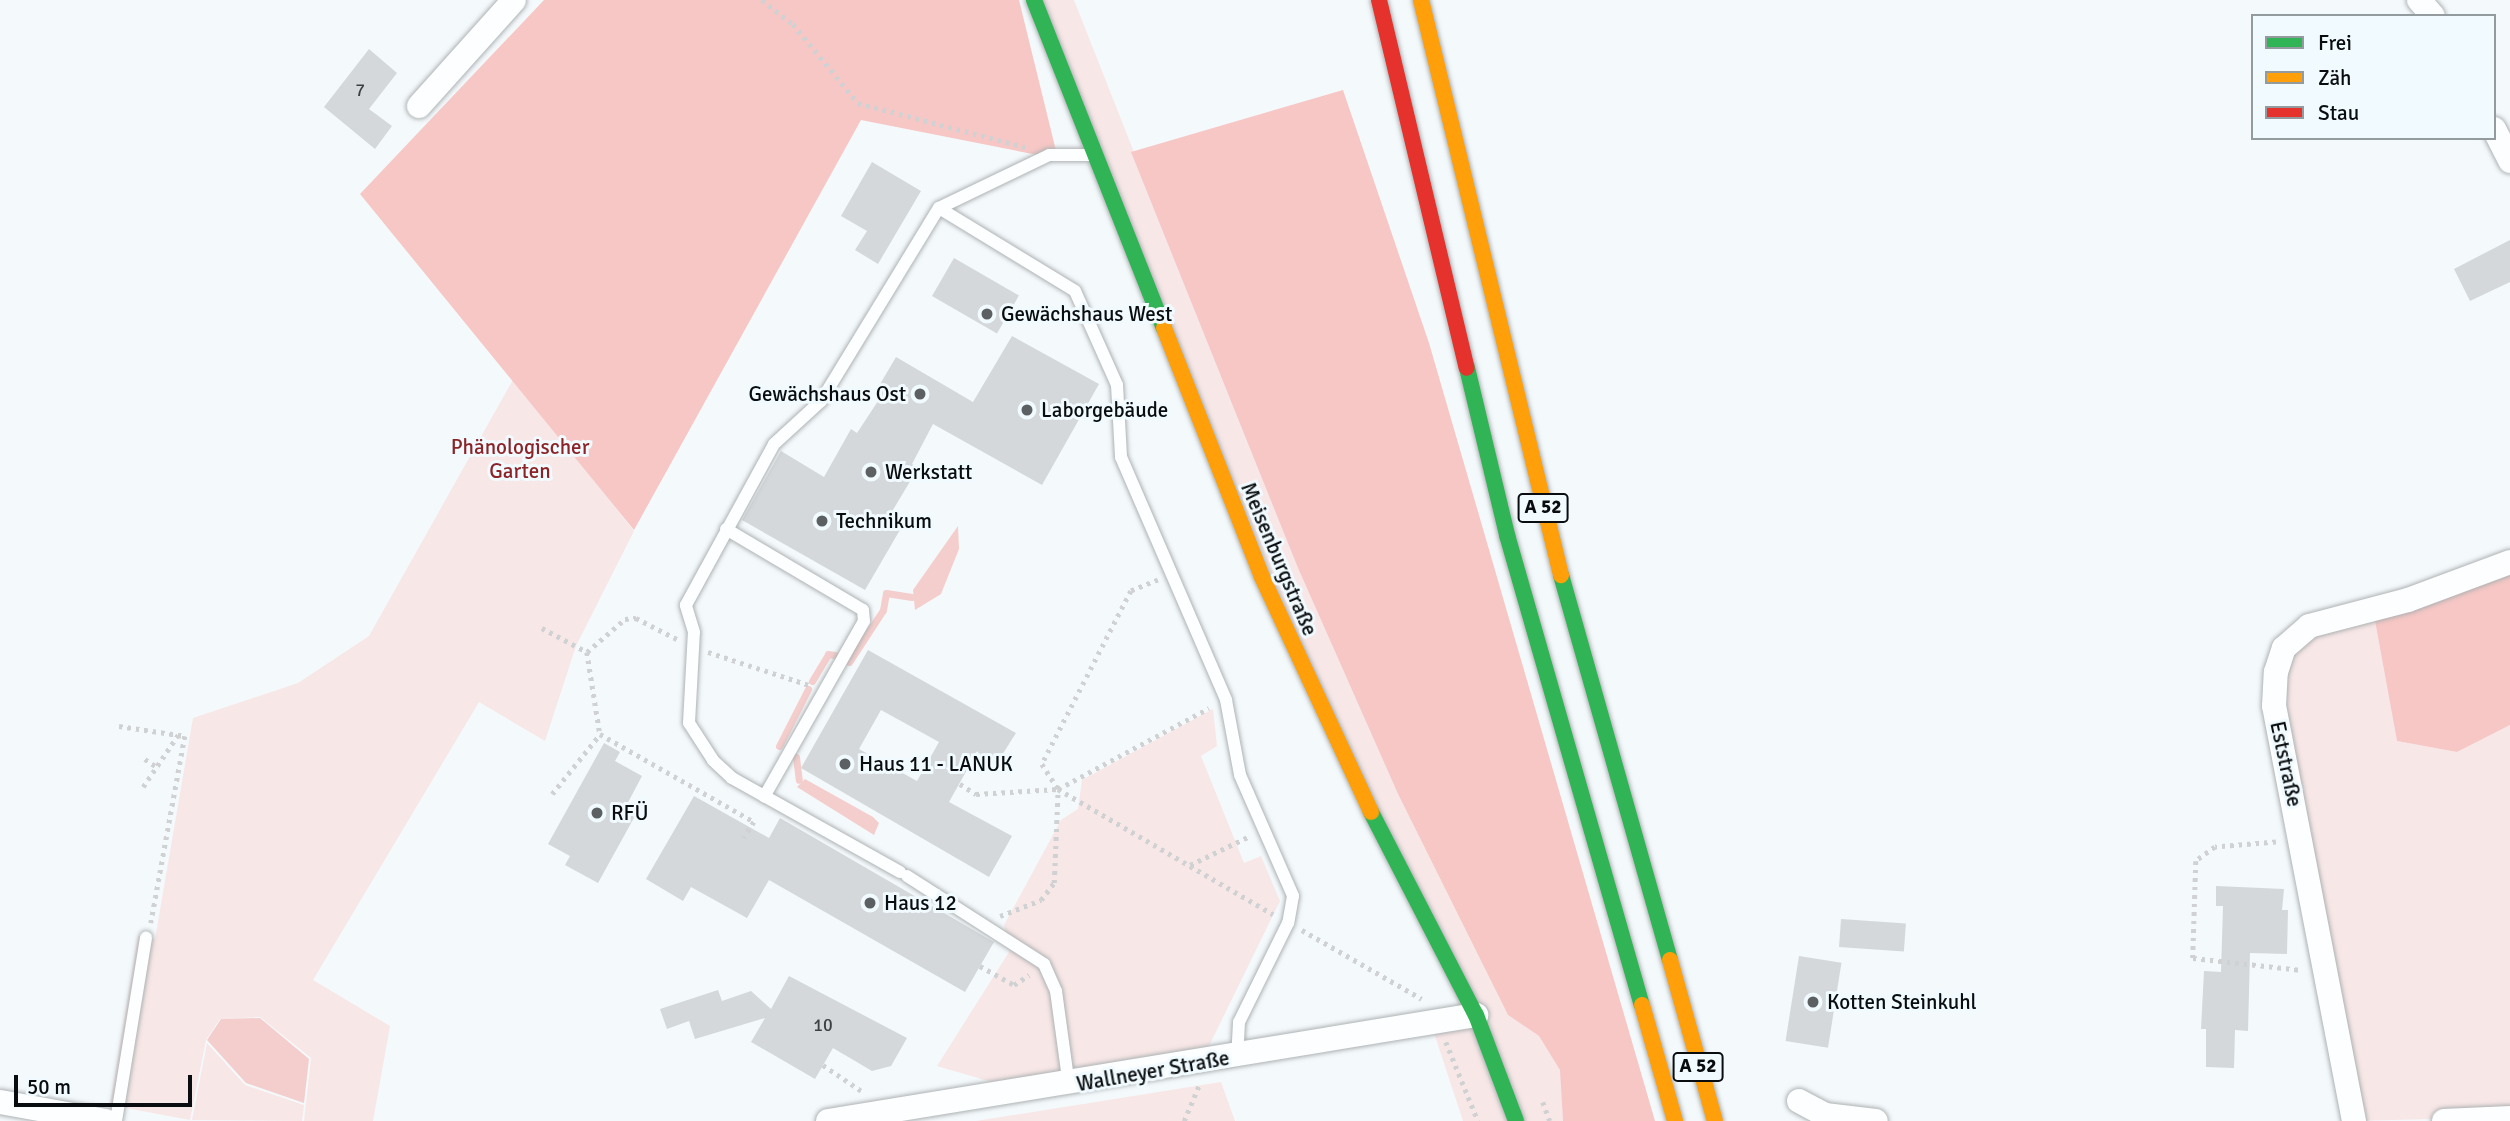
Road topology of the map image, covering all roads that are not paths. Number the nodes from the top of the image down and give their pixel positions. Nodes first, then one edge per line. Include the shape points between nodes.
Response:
1 (514, 0) edge
2 (1034, 0) edge
3 (1379, 0) edge
4 (1421, 0) edge
5 (2419, 0) edge
6 (2430, 14) edge
7 (419, 106) dead end
8 (2496, 134) edge
9 (1092, 155) junction
10 (2510, 161) edge
11 (939, 208) junction
12 (726, 528) junction
13 (2510, 562) edge
14 (764, 796) junction
15 (146, 937) road end
16 (1476, 1015) junction
17 (1237, 1056) junction
18 (1069, 1086) junction
19 (0, 1101) edge
20 (1800, 1101) dead end
21 (2510, 1118) edge
22 (106, 1121) edge
23 (116, 1121) edge
24 (828, 1121) edge
25 (1516, 1121) edge
26 (1675, 1121) edge
27 (1715, 1121) edge
28 (1876, 1121) edge
29 (2354, 1121) edge
30 (2444, 1121) edge

1 - 7 street
2 - 9 main road, Meisenburgstraße
3 - 26 main road, A 52 via 1507,535
4 - 27 main road, A 52 via 1551,537
5 - 6 street
8 - 10 street
9 - 11 lane via 1049,155
9 - 16 main road, Meisenburgstraße via 1273,602 1338,748
11 - 12 lane via 821,401 774,444
11 - 17 lane via 1075,291 1117,385 1121,457 1226,699 1240,775 1293,896 1288,923 1238,1022
12 - 14 lane via 686,605 692,646 689,723 713,760
12 - 14 lane via 863,610 864,621
13 - 29 street, Eststraße via 2408,600 2309,626 2284,648 2274,706
14 - 18 lane via 903,874 1044,964 1056,991
15 - 23 lane
16 - 17 street, Wallneyer Straße via 1434,1008
16 - 25 main road, Meisenburgstraße
17 - 18 street, Wallneyer Straße
18 - 24 street, Wallneyer Straße
19 - 22 street
20 - 28 street via 1825,1115
21 - 30 street

